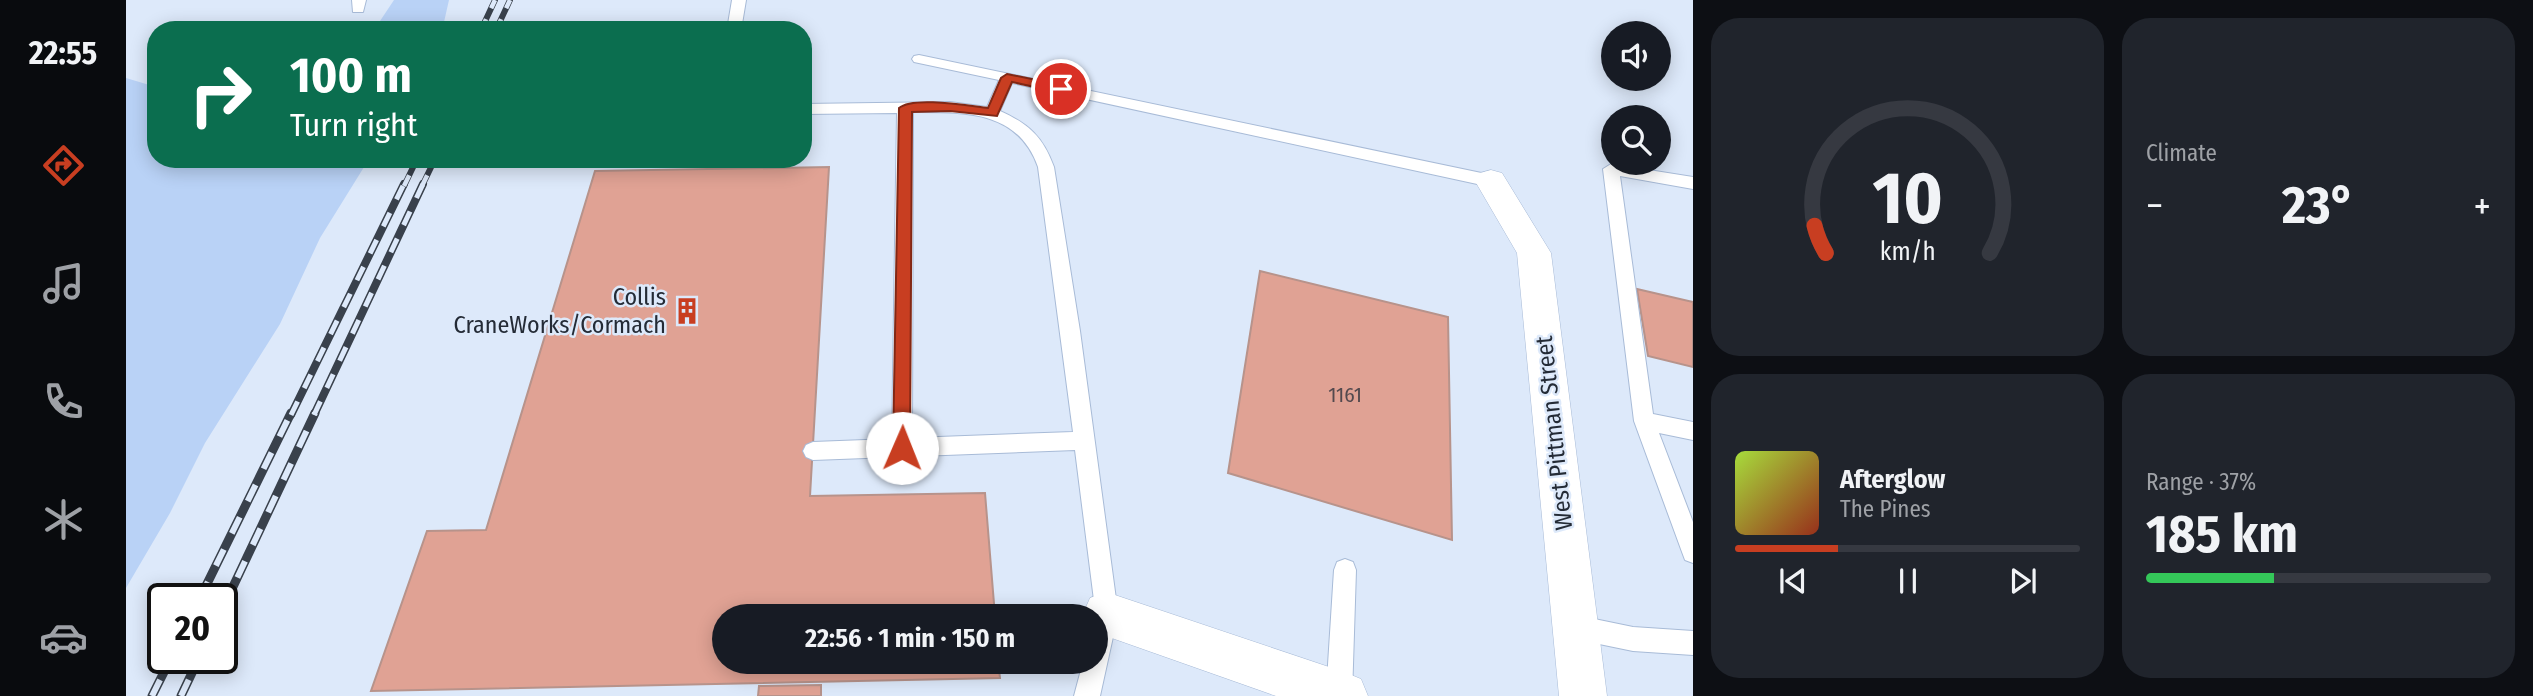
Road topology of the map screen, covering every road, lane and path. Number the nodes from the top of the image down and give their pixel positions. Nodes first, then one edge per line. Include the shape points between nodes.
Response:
1 (739, 0) edge
2 (736, 21) edge
3 (919, 59) dead end
4 (1007, 78) junction
5 (905, 108) junction
6 (812, 109) edge
7 (992, 113) junction
8 (1491, 181) joint
9 (1693, 183) edge
10 (1644, 421) junction
11 (1693, 431) edge
12 (1084, 441) junction
13 (902, 448) junction
14 (813, 451) dead end
15 (1693, 552) edge
16 (1345, 570) dead end
17 (1105, 604) edge
18 (1108, 615) edge
19 (1575, 627) junction
20 (1693, 643) edge
21 (1092, 674) edge
22 (1341, 695) edge
23 (1087, 696) edge
24 (1583, 696) edge

1 - 2 lane
3 - 4 lane
4 - 7 lane
4 - 8 lane
5 - 6 lane
5 - 7 lane via 950,107
5 - 13 lane
7 - 12 lane via 1020,126 1039,143 1046,167
8 - 19 street, West Pittman Street via 1534,253
9 - 10 lane via 1611,169
10 - 11 lane
10 - 15 lane
12 - 13 lane
12 - 17 lane
13 - 14 lane
16 - 22 lane
18 - 22 street
19 - 20 lane via 1633,639
19 - 24 street, West Pittman Street
21 - 23 lane

